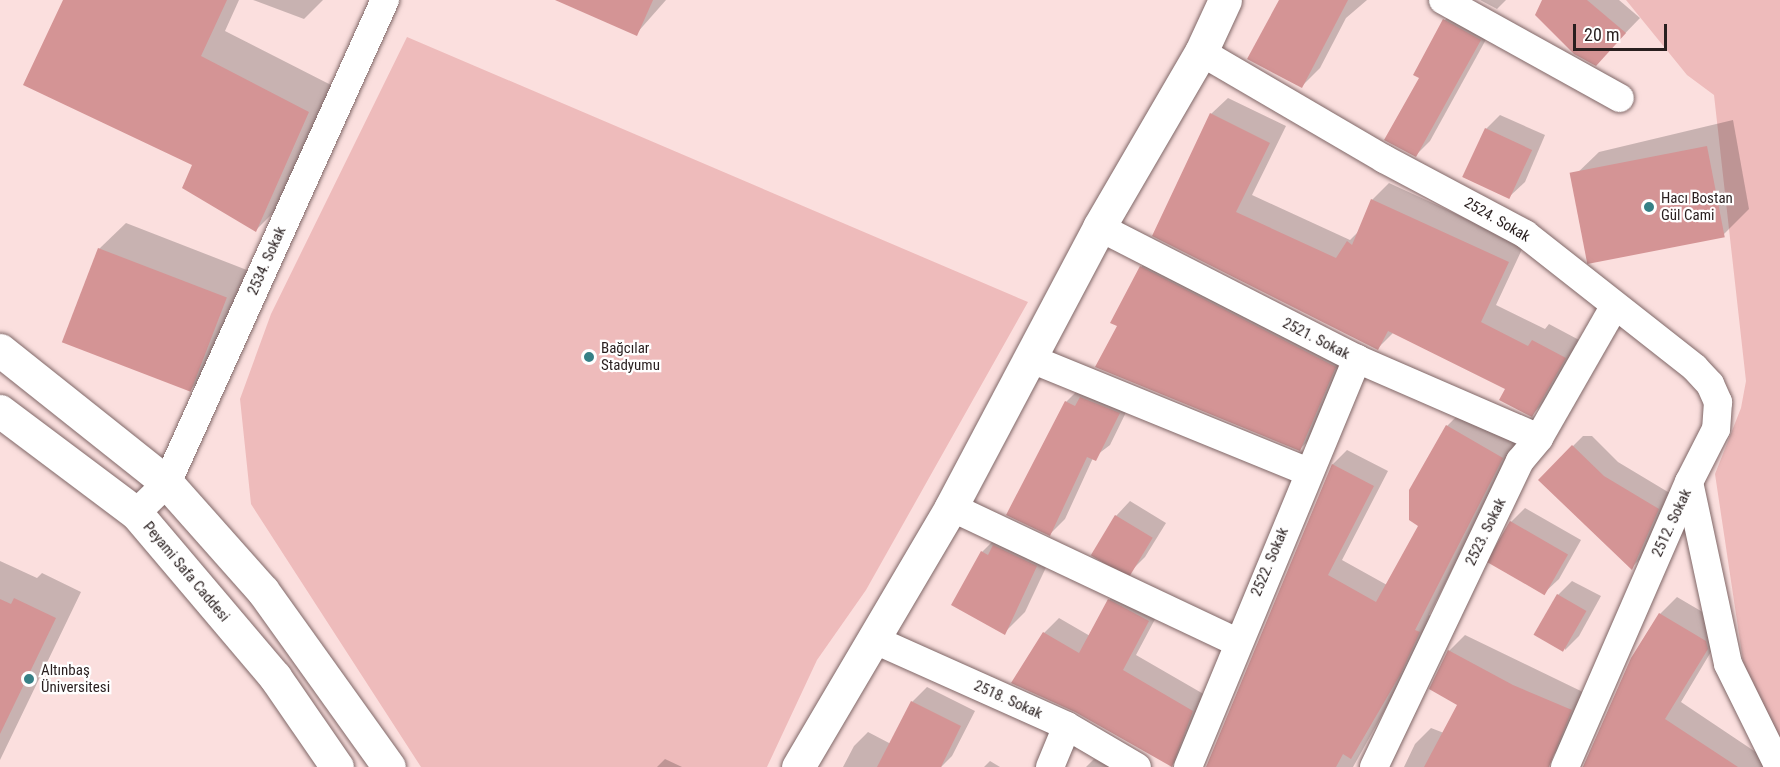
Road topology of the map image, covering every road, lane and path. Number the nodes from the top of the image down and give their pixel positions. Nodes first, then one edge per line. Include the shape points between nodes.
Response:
1 (385, 0) edge
2 (1225, 0) edge
3 (1443, 0) edge
4 (1202, 52) junction
5 (1620, 98) dead end
6 (1099, 227) junction
7 (1614, 307) junction
8 (0, 351) edge
9 (1029, 358) junction
10 (1356, 359) junction
11 (0, 411) edge
12 (1539, 438) junction
13 (1308, 472) junction
14 (1689, 482) junction
15 (167, 483) junction
16 (951, 507) junction
17 (136, 513) junction
18 (874, 640) junction
19 (1237, 642) junction
20 (1067, 726) junction
21 (337, 767) edge
22 (389, 767) edge
23 (798, 767) edge
24 (1050, 767) edge
25 (1137, 767) edge
26 (1188, 767) edge
27 (1374, 767) edge
28 (1565, 767) edge
29 (1779, 767) edge

1 - 15 street, 2534. Sokak
2 - 4 main road
3 - 5 street
4 - 6 main road
4 - 7 street, 2524. Sokak via 1384,159 1525,234
6 - 9 main road
6 - 10 street, 2521. Sokak
7 - 12 street, 2523. Sokak
7 - 14 street, 2524. Sokak via 1695,368 1710,384 1718,402 1716,429
8 - 15 main road
9 - 13 street
9 - 16 main road
10 - 12 street, 2521. Sokak
10 - 13 street, 2522. Sokak
11 - 17 main road, Peyami Safa Caddesi
12 - 27 street, 2523. Sokak via 1520,461
13 - 19 street, 2522. Sokak
14 - 28 street, 2512. Sokak
14 - 29 street, 2512. Sokak via 1728,664
15 - 17 street, 2534. Sokak
15 - 22 main road via 263,591
16 - 18 main road
16 - 19 street
17 - 21 main road, Peyami Safa Caddesi via 275,677
18 - 20 street, 2518. Sokak
18 - 23 main road
19 - 26 street, 2522. Sokak
20 - 24 street
20 - 25 street, 2518. Sokak

